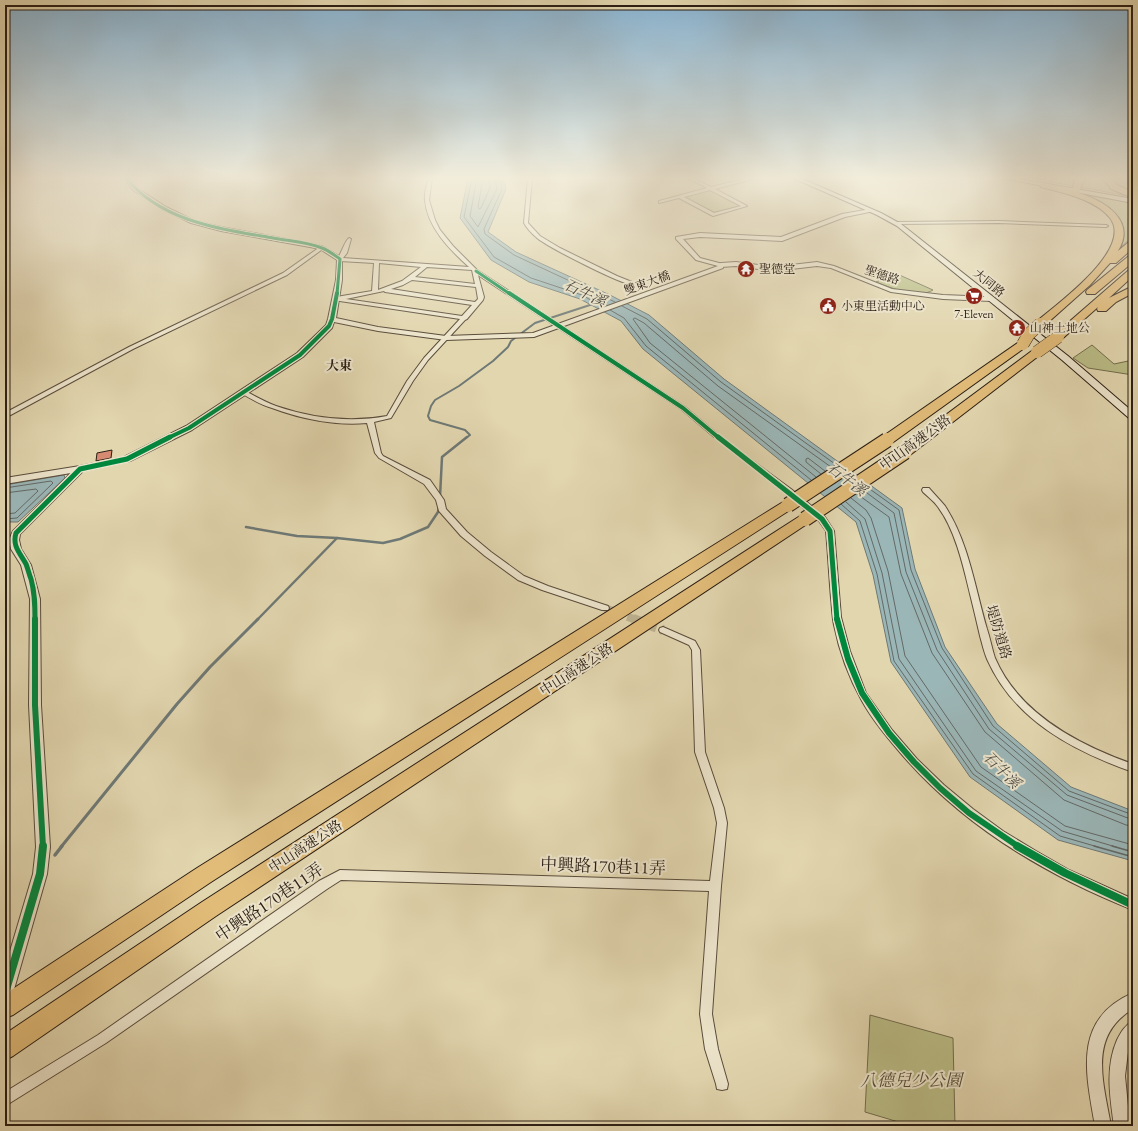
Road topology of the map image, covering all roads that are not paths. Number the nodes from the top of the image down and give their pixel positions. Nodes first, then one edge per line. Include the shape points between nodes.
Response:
1 (231, 231) edge
2 (440, 231) edge
3 (533, 231) edge
4 (803, 231) edge
5 (906, 231) edge
6 (1120, 231) edge
7 (349, 239) dead end
8 (1133, 243) edge
9 (322, 248) junction
10 (1133, 257) edge
11 (340, 259) junction
12 (377, 262) junction
13 (426, 265) junction
14 (721, 265) junction
15 (475, 270) junction
16 (1133, 271) edge
17 (1096, 276) junction
18 (411, 278) junction
19 (635, 285) dead end
20 (478, 286) junction
21 (1133, 289) edge
22 (378, 291) junction
23 (335, 299) junction
24 (991, 299) junction
25 (477, 304) junction
26 (465, 318) junction
27 (332, 319) junction
28 (561, 326) junction
29 (1043, 327) junction
30 (1058, 337) junction
31 (446, 338) junction
32 (243, 392) junction
33 (5, 416) edge
34 (1133, 417) edge
35 (370, 421) junction
36 (80, 469) junction
37 (5, 481) edge
38 (926, 490) dead end
39 (605, 608) tunnel mouth
40 (663, 630) tunnel mouth
41 (1133, 768) edge
42 (715, 886) junction
43 (1133, 905) edge
44 (5, 993) edge
45 (1133, 1001) edge
46 (5, 1007) edge
47 (1133, 1029) edge
48 (8, 1046) edge
49 (722, 1084) dead end
50 (5, 1099) edge
51 (1103, 1126) edge
52 (1122, 1126) edge

1 - 9 street
2 - 15 street via 458,255
3 - 19 street via 538,237 586,264
4 - 14 street via 782,239 700,235 678,238 698,259
5 - 24 main road, 大同路
6 - 17 highway via 1118,245
7 - 11 street
8 - 17 highway
9 - 11 street
9 - 33 street via 285,274 131,348
10 - 29 highway, 中山高速公路
11 - 12 street
11 - 23 street
12 - 13 street
12 - 22 street
13 - 15 street
13 - 18 street
14 - 24 street, 聖德路 via 774,268 817,264 832,267 891,290 943,297
14 - 28 street, 雙東大橋 via 696,277
15 - 20 street
15 - 28 street
16 - 30 highway, 中山高速公路
17 - 29 highway
18 - 20 street
18 - 22 street via 400,285
20 - 25 street via 482,296
21 - 30 highway via 1112,300 1092,317
22 - 23 street
22 - 25 street
23 - 26 street
23 - 27 street
24 - 34 main road, 大同路
25 - 26 street
26 - 31 street
27 - 31 street, 雙東大橋 via 378,330
27 - 32 street via 329,326 306,350
28 - 31 street, 雙東大橋 via 534,335
28 - 43 street via 683,408 822,519 830,531 838,623 853,670 862,693 874,713 904,752 946,793 995,832 1065,875
29 - 46 highway, 中山高速公路, bridge via 1023,344 887,440 788,505 211,871
30 - 48 highway, 中山高速公路, bridge via 905,452 209,909
31 - 35 street via 410,381 389,417
32 - 35 street via 273,406 313,417
32 - 36 street via 189,428 127,459
35 - 39 street via 381,457 428,482 450,519 488,554 521,578
36 - 37 street
36 - 44 street via 16,533 14,540 16,549 26,565 35,599 35,705 42,853 40,874
38 - 41 street, 堤防道路 via 943,510 960,542 990,657 1008,687 1032,712 1063,736 1092,752
40 - 42 street via 692,643 696,650 700,752 722,823
42 - 49 street via 706,1014 710,1046
42 - 50 street, 中興路170巷11弄 via 340,875 102,1039
45 - 51 street via 1110,1019 1095,1049
47 - 52 street via 1122,1043 1116,1072

